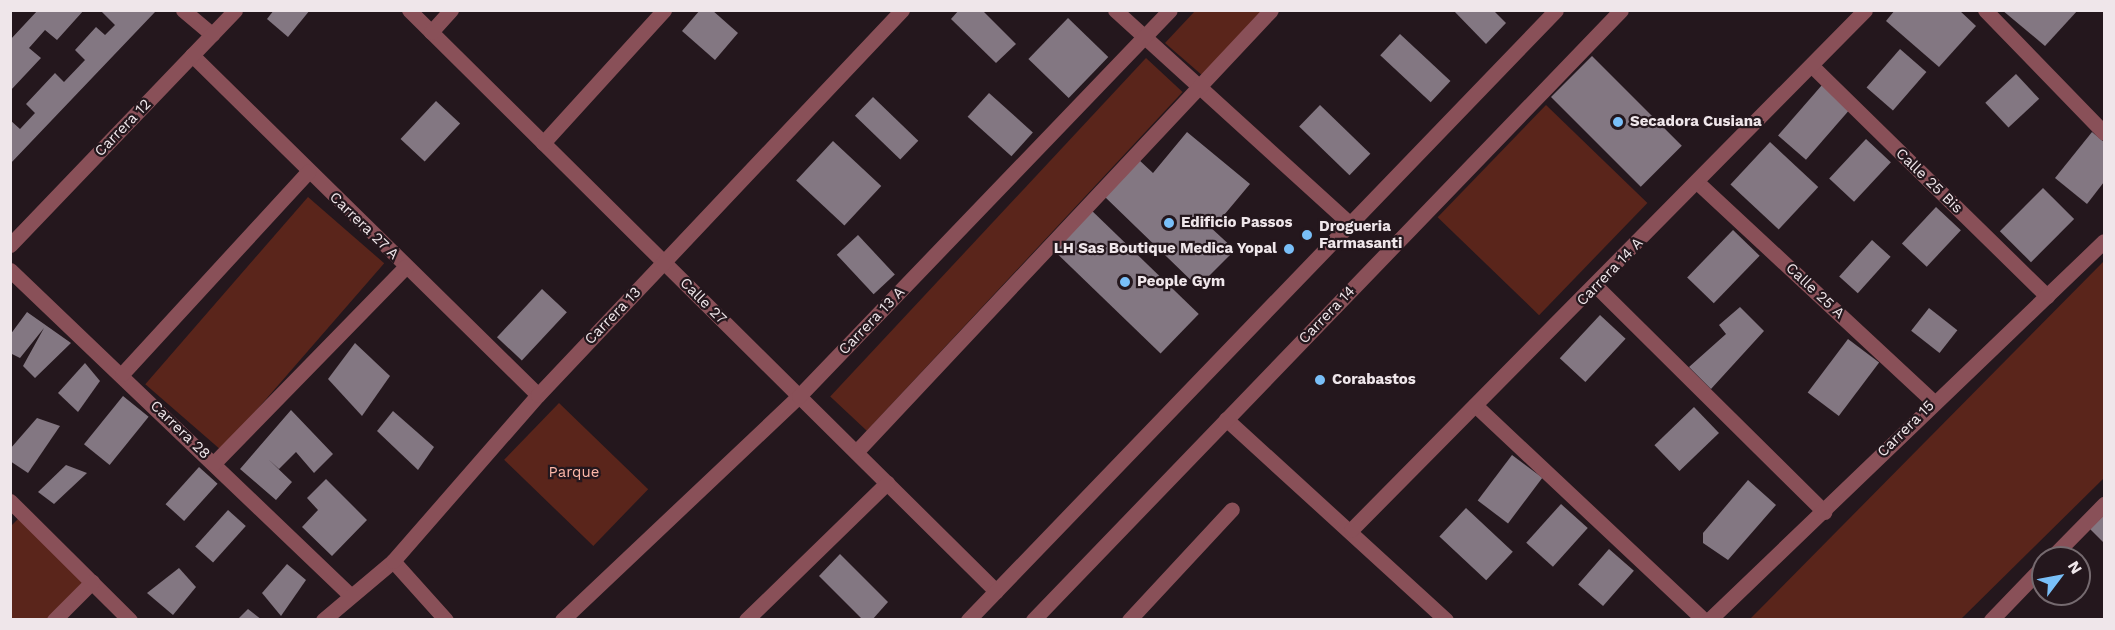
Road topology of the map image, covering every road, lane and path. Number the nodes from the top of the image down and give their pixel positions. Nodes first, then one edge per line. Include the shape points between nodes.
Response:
1 (183, 10) edge
2 (235, 10) edge
3 (409, 10) edge
4 (451, 10) edge
5 (664, 10) edge
6 (902, 10) edge
7 (1115, 10) edge
8 (1170, 10) edge
9 (1271, 10) edge
10 (1556, 10) edge
11 (1621, 10) edge
12 (1865, 10) edge
13 (1985, 10) edge
14 (431, 32) junction
15 (212, 34) junction
16 (1144, 38) junction
17 (192, 55) junction
18 (1812, 66) junction
19 (1200, 88) junction
20 (2104, 133) edge
21 (543, 143) junction
22 (308, 172) junction
23 (1697, 182) junction
24 (1350, 224) junction
25 (2104, 241) edge
26 (10, 245) edge
27 (664, 262) junction
28 (406, 266) junction
29 (10, 270) edge
30 (1597, 287) junction
31 (2047, 296) junction
32 (122, 374) junction
33 (538, 395) junction
34 (799, 396) junction
35 (1933, 401) junction
36 (1475, 405) junction
37 (1226, 419) junction
38 (856, 452) junction
39 (214, 463) junction
40 (887, 483) junction
41 (2104, 504) edge
42 (1232, 509) dead end
43 (13, 510) edge
44 (1824, 512) junction
45 (1352, 530) junction
46 (2063, 546) edge
47 (393, 561) junction
48 (2031, 578) edge
49 (92, 582) junction
50 (996, 591) junction
51 (348, 593) junction
52 (1035, 619) edge
53 (54, 620) edge
54 (130, 620) edge
55 (323, 620) edge
56 (446, 620) edge
57 (562, 620) edge
58 (746, 620) edge
59 (968, 620) edge
60 (1129, 620) edge
61 (1446, 620) edge
62 (1704, 620) edge
63 (1709, 620) edge
64 (1991, 620) edge

1 - 15 street
2 - 15 street, Carrera 12
3 - 14 street, Calle 27
4 - 14 street
5 - 21 street
6 - 27 street, Carrera 13
7 - 16 street
8 - 16 street, Carrera 13 A
9 - 19 street
10 - 24 street
11 - 37 street, Carrera 14
12 - 18 street, Carrera 14 A
13 - 20 street
14 - 21 street, Calle 27
15 - 17 street, Carrera 12
16 - 19 street
16 - 34 street, Carrera 13 A
17 - 22 street, Carrera 27 A
17 - 26 street, Carrera 12
18 - 23 street, Carrera 14 A
18 - 31 street, Calle 25 Bis
19 - 24 street
19 - 38 street
21 - 27 street, Calle 27
22 - 28 street, Carrera 27 A
22 - 32 street
23 - 30 street, Carrera 14 A
23 - 35 street, Calle 25 A
24 - 50 street
25 - 31 street, Carrera 15
27 - 33 street, Carrera 13
27 - 34 street, Calle 27
28 - 33 street, Carrera 27 A
28 - 39 street
29 - 32 street, Carrera 28
30 - 36 street, Carrera 14 A
30 - 44 street
31 - 35 street, Carrera 15
32 - 39 street, Carrera 28
33 - 47 street, Carrera 13
34 - 38 street, Calle 27
34 - 57 street, Carrera 13 A
35 - 44 street, Carrera 15
36 - 45 street, Carrera 14 A
36 - 62 street
37 - 45 street
37 - 52 street, Carrera 14
38 - 40 street, Calle 27
39 - 51 street, Carrera 28
40 - 50 street, Calle 27
40 - 58 street
41 - 46 street
42 - 60 street
43 - 49 street
44 - 63 street, Carrera 15
45 - 61 street
47 - 51 street, Carrera 13
47 - 56 street
48 - 64 street
49 - 53 street
49 - 54 street
50 - 59 street
51 - 55 street, Carrera 13

